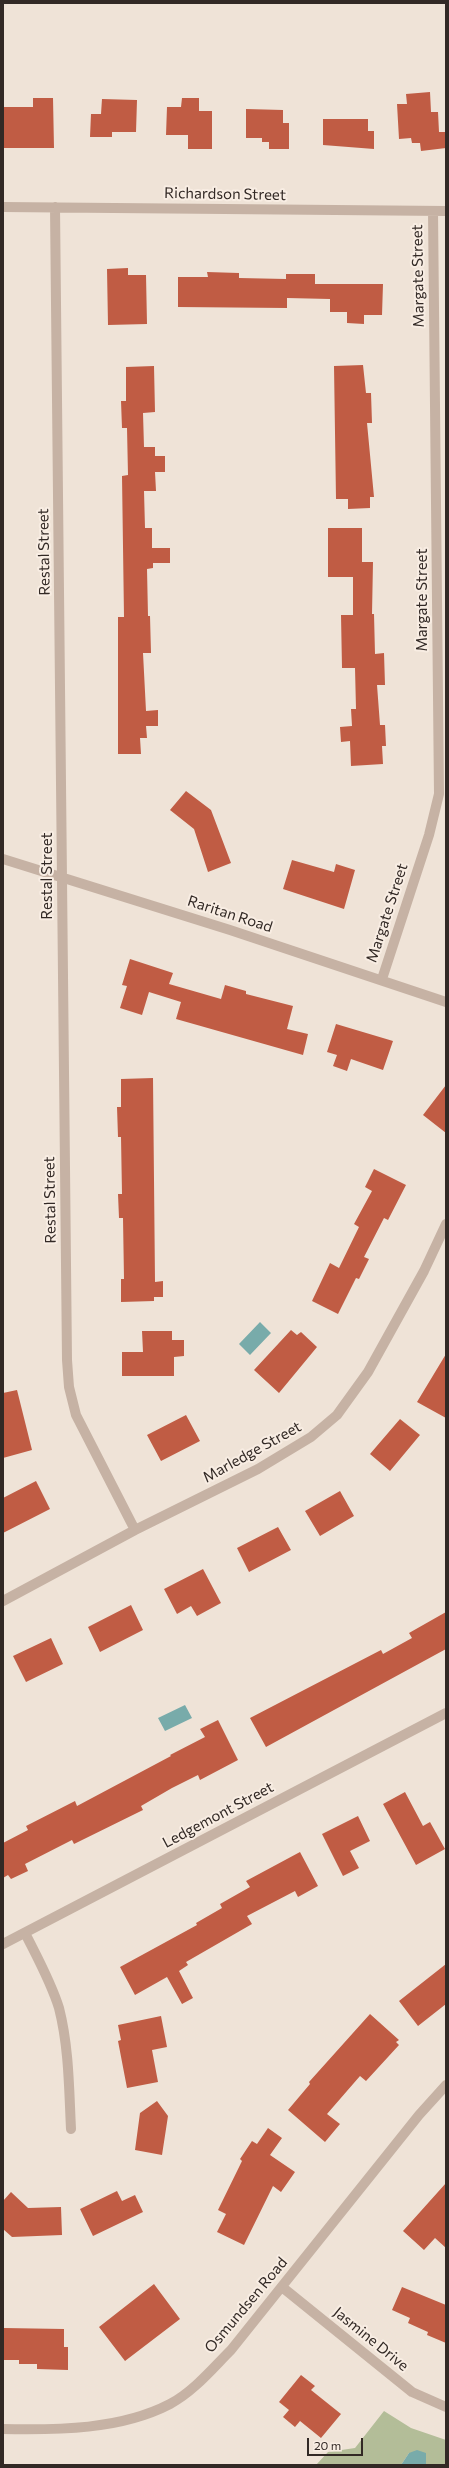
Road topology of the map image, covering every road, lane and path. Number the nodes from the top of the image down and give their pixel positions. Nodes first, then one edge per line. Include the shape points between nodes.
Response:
1 (3, 207) edge
2 (55, 207) junction
3 (432, 211) junction
4 (446, 211) edge
5 (3, 859) edge
6 (62, 876) junction
7 (382, 979) junction
8 (446, 1002) edge
9 (446, 1224) edge
10 (135, 1530) junction
11 (3, 1601) edge
12 (446, 1713) edge
13 (25, 1933) junction
14 (3, 1944) edge
15 (446, 2085) edge
16 (71, 2129) dead end
17 (282, 2287) junction
18 (446, 2407) edge
19 (3, 2429) edge

1 - 2 street, Richardson Street
2 - 3 street, Richardson Street
2 - 6 street, Restal Street
3 - 4 street, Richardson Street
3 - 7 street, Margate Street via 439,794 429,835
5 - 6 street, Raritan Road
6 - 7 street, Raritan Road
6 - 10 street, Restal Street via 69,1387 76,1416
7 - 8 street, Raritan Road
9 - 10 street, Marledge Street via 385,1345 337,1414 311,1437 258,1469
10 - 11 street, Marledge Street
12 - 13 street, Ledgemont Street
13 - 14 street, Ledgemont Street
13 - 16 street via 58,2008 67,2052
15 - 17 street, Osmundsen Road via 419,2115
17 - 18 street, Jasmine Drive via 412,2392
17 - 19 street, Osmundsen Road via 231,2350 197,2384 170,2404 119,2422 35,2430

